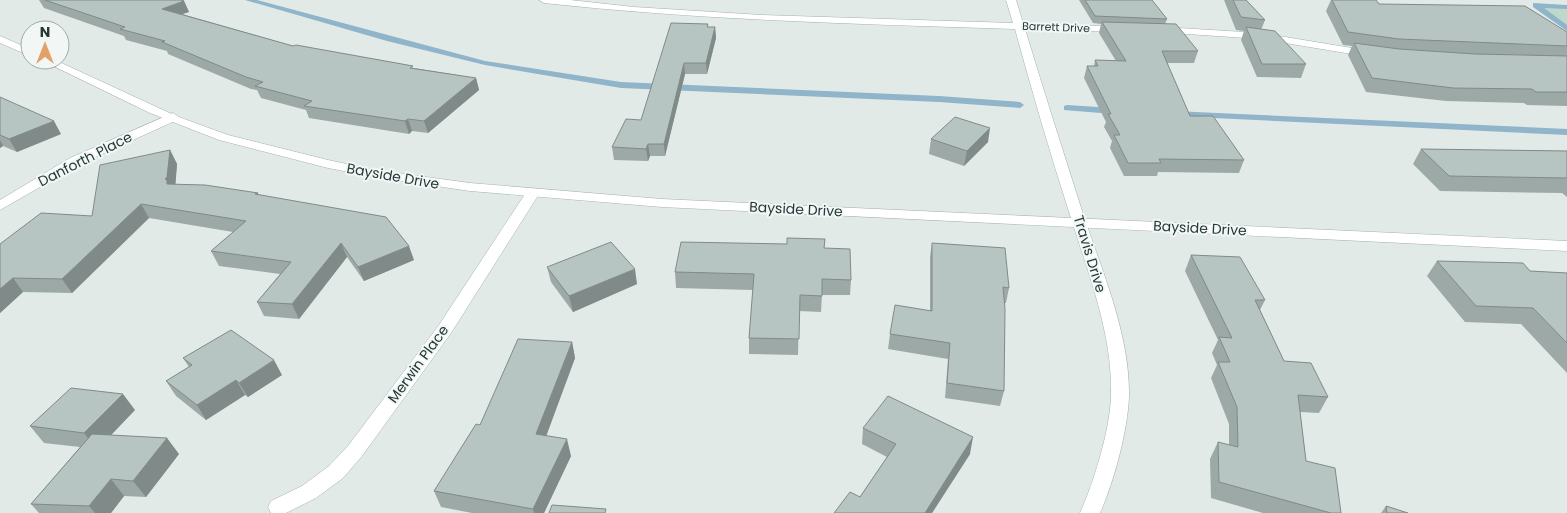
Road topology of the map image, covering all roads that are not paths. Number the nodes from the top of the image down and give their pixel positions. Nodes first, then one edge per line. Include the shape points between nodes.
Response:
1 (544, 0) edge
2 (1011, 0) edge
3 (1019, 25) junction
4 (1128, 29) edge
5 (1148, 30) edge
6 (0, 39) edge
7 (20, 48) edge
8 (1378, 55) edge
9 (68, 70) edge
10 (172, 117) junction
11 (532, 194) junction
12 (0, 206) edge
13 (1081, 222) junction
14 (1567, 246) edge
15 (278, 507) dead end
16 (1090, 513) edge

1 - 3 street, Barrett Drive via 634,10
2 - 3 street, Travis Drive
3 - 4 street, Barrett Drive
3 - 13 street, Travis Drive via 1056,152
5 - 8 street via 1261,36
6 - 7 street
9 - 10 street, Bayside Drive
10 - 11 street, Bayside Drive via 248,145 310,161 393,177
10 - 12 street, Danforth Place via 75,161
11 - 13 street, Bayside Drive
11 - 15 street, Merwin Place via 445,328 355,451 336,472 310,492
13 - 14 street, Bayside Drive
13 - 16 street, Travis Drive via 1115,342 1120,396 1113,441

